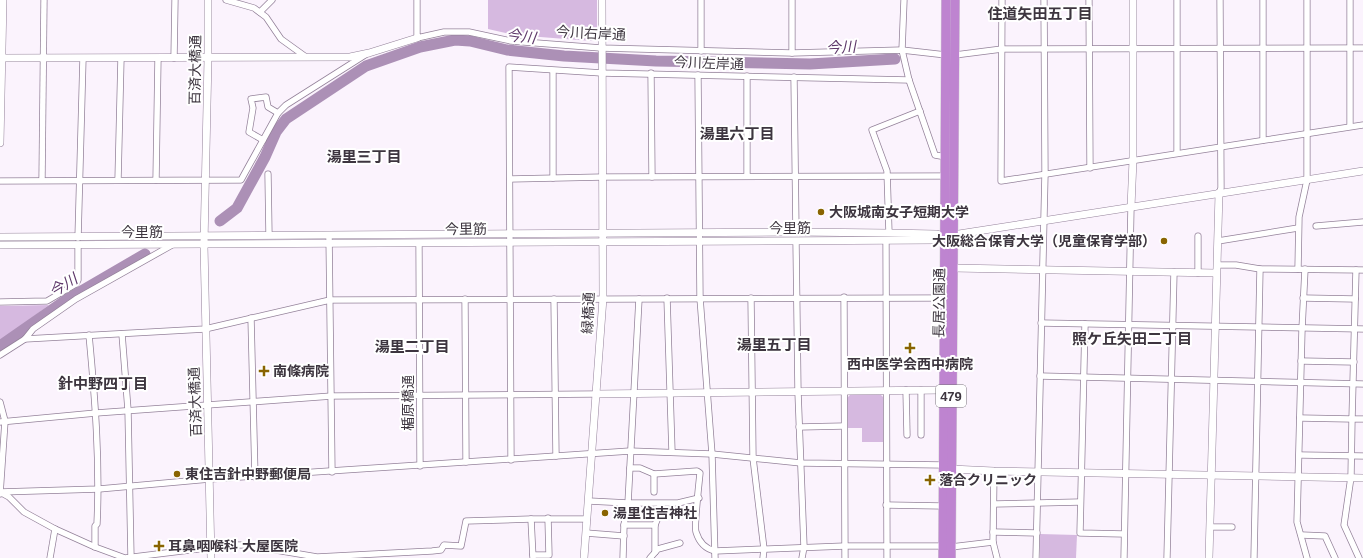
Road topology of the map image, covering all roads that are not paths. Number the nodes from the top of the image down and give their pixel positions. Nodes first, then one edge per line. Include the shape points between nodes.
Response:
1 (3, 0) edge
2 (44, 0) edge
3 (175, 0) edge
4 (208, 0) edge
5 (226, 0) edge
6 (272, 0) edge
7 (417, 0) edge
8 (602, 0) edge
9 (702, 0) edge
10 (792, 0) edge
11 (904, 0) edge
12 (946, 0) edge
13 (956, 0) edge
14 (1002, 0) edge
15 (1044, 0) edge
16 (1089, 0) edge
17 (1133, 0) edge
18 (1177, 0) edge
19 (1220, 0) edge
20 (1263, 0) edge
21 (1307, 0) edge
22 (1350, 0) edge
23 (260, 12) junction
24 (418, 38) junction
25 (1220, 47) junction
26 (601, 48) junction
27 (1002, 48) junction
28 (1088, 48) junction
29 (1133, 48) junction
30 (1177, 48) junction
31 (1263, 48) junction
32 (1306, 48) junction
33 (1350, 48) junction
34 (1363, 48) edge
35 (1044, 49) junction
36 (902, 50) junction
37 (701, 51) junction
38 (368, 53) junction
39 (792, 53) junction
40 (951, 55) junction
41 (306, 57) junction
42 (1, 58) edge
43 (42, 58) junction
44 (83, 58) junction
45 (121, 58) junction
46 (158, 58) junction
47 (174, 58) junction
48 (208, 58) junction
49 (552, 71) junction
50 (602, 71) junction
51 (651, 73) junction
52 (698, 75) junction
53 (746, 76) junction
54 (794, 77) junction
55 (909, 80) junction
56 (920, 111) junction
57 (278, 112) junction
58 (1363, 124) edge
59 (1350, 126) junction
60 (1308, 133) junction
61 (263, 140) junction
62 (1263, 140) junction
63 (0, 143) edge
64 (1221, 147) junction
65 (1177, 153) junction
66 (946, 156) junction
67 (1133, 160) junction
68 (1090, 168) junction
69 (1363, 171) edge
70 (268, 174) dead end
71 (1045, 174) junction
72 (748, 176) junction
73 (796, 176) junction
74 (888, 176) junction
75 (946, 176) junction
76 (603, 177) junction
77 (652, 177) junction
78 (553, 178) junction
79 (699, 178) junction
80 (206, 179) junction
81 (510, 179) junction
82 (42, 180) junction
83 (80, 180) junction
84 (118, 180) junction
85 (156, 180) junction
86 (1307, 180) junction
87 (0, 181) edge
88 (1219, 193) junction
89 (1131, 207) junction
90 (1043, 221) junction
91 (1363, 222) edge
92 (1316, 226) dead end
93 (1298, 228) junction
94 (796, 232) junction
95 (269, 235) junction
96 (330, 235) junction
97 (950, 235) junction
98 (204, 236) junction
99 (888, 236) junction
100 (1198, 236) dead end
101 (0, 237) edge
102 (699, 237) junction
103 (78, 238) junction
104 (511, 238) junction
105 (602, 238) junction
106 (796, 241) junction
107 (1218, 241) junction
108 (330, 243) junction
109 (419, 243) junction
110 (0, 245) edge
111 (172, 245) junction
112 (204, 245) junction
113 (78, 246) junction
114 (1217, 265) junction
115 (953, 268) junction
116 (1260, 269) junction
117 (1302, 269) junction
118 (1042, 270) junction
119 (1356, 270) junction
120 (1363, 270) edge
121 (1130, 272) junction
122 (1174, 272) junction
123 (1198, 273) junction
124 (1216, 273) junction
125 (796, 297) junction
126 (844, 297) junction
127 (886, 297) junction
128 (603, 298) junction
129 (639, 298) junction
130 (667, 298) junction
131 (700, 298) junction
132 (752, 298) junction
133 (945, 298) junction
134 (1303, 298) junction
135 (419, 299) junction
136 (465, 299) junction
137 (511, 299) junction
138 (554, 299) junction
139 (1355, 299) junction
140 (330, 300) junction
141 (0, 302) edge
142 (251, 318) junction
143 (1042, 323) junction
144 (1085, 324) junction
145 (1128, 324) junction
146 (1172, 326) junction
147 (1215, 327) junction
148 (1259, 328) junction
149 (205, 329) junction
150 (1302, 329) junction
151 (1354, 329) junction
152 (1363, 329) edge
153 (122, 334) junction
154 (89, 336) junction
155 (26, 339) junction
156 (0, 355) edge
157 (1301, 361) junction
158 (1354, 362) junction
159 (1040, 376) junction
160 (1083, 377) junction
161 (1127, 378) junction
162 (1171, 380) junction
163 (1214, 380) junction
164 (1258, 382) junction
165 (1301, 383) junction
166 (1354, 383) junction
167 (1363, 384) edge
168 (906, 390) junction
169 (922, 390) junction
170 (944, 390) junction
171 (844, 391) junction
172 (886, 391) junction
173 (752, 392) junction
174 (798, 392) junction
175 (633, 393) junction
176 (671, 393) junction
177 (707, 393) junction
178 (420, 394) junction
179 (466, 394) junction
180 (511, 394) junction
181 (554, 394) junction
182 (596, 394) junction
183 (332, 396) junction
184 (253, 401) junction
185 (0, 402) edge
186 (209, 405) junction
187 (128, 410) junction
188 (96, 413) junction
189 (1300, 418) junction
190 (1352, 419) junction
191 (1363, 419) edge
192 (2, 421) edge
193 (844, 426) junction
194 (799, 427) junction
195 (907, 435) dead end
196 (921, 435) dead end
197 (630, 451) junction
198 (672, 452) junction
199 (592, 454) junction
200 (712, 454) junction
201 (1300, 455) junction
202 (556, 456) junction
203 (1352, 456) junction
204 (1363, 456) edge
205 (753, 458) junction
206 (511, 460) junction
207 (466, 462) junction
208 (801, 463) junction
209 (845, 463) junction
210 (886, 463) junction
211 (420, 466) junction
212 (947, 467) junction
213 (630, 468) junction
214 (994, 470) junction
215 (1038, 471) junction
216 (332, 472) junction
217 (1081, 472) junction
218 (1125, 473) junction
219 (654, 474) junction
220 (1169, 474) junction
221 (1212, 475) junction
222 (1256, 476) junction
223 (1299, 476) junction
224 (255, 477) junction
225 (1351, 477) junction
226 (1363, 478) edge
227 (210, 479) junction
228 (130, 486) junction
229 (99, 488) junction
230 (654, 492) dead end
231 (0, 493) edge
232 (699, 498) junction
233 (588, 501) junction
234 (1080, 502) junction
235 (628, 503) junction
236 (1038, 503) junction
237 (660, 504) junction
238 (994, 504) junction
239 (886, 505) junction
240 (943, 506) junction
241 (548, 518) junction
242 (532, 519) junction
243 (587, 519) junction
244 (624, 525) junction
245 (655, 525) junction
246 (1210, 527) junction
247 (1232, 527) dead end
248 (55, 530) junction
249 (993, 532) junction
250 (586, 533) junction
251 (1037, 533) junction
252 (1124, 534) junction
253 (1302, 535) junction
254 (624, 536) junction
255 (993, 542) junction
256 (680, 543) dead end
257 (845, 546) junction
258 (887, 546) junction
259 (94, 547) junction
260 (804, 547) junction
261 (947, 547) junction
262 (211, 548) junction
263 (764, 549) junction
264 (715, 551) junction
265 (655, 552) junction
266 (381, 556) edge
267 (533, 557) edge
268 (50, 558) edge
269 (131, 558) edge
270 (212, 558) edge
271 (584, 558) edge
272 (623, 558) edge
273 (650, 558) edge
274 (715, 558) edge
275 (763, 558) edge
276 (802, 558) edge
277 (845, 558) edge
278 (887, 558) edge
279 (943, 558) edge
280 (951, 558) edge
281 (997, 558) edge
282 (1036, 558) edge
283 (1124, 558) edge
284 (1167, 558) edge
285 (1209, 558) edge
286 (1254, 558) edge
287 (1307, 558) edge
288 (1335, 558) edge
289 (1359, 558) edge

1 - 42 street
2 - 43 street
3 - 47 street
4 - 48 street, 百済大橋通
5 - 23 street
6 - 23 street
7 - 24 street
8 - 26 street
9 - 37 street
10 - 39 street
11 - 36 street
12 - 40 highway, 長居公園通 / 479
13 - 40 highway, 長居公園通 / 479
14 - 27 street
15 - 35 street
16 - 28 street
17 - 29 street
18 - 30 street
19 - 25 street
20 - 31 street
21 - 32 street
22 - 33 street
23 - 41 street via 281,40
24 - 26 street, 今川右岸通 via 444,32 469,32 511,42
24 - 38 street, 今川右岸通
25 - 30 street, 今川右岸通
25 - 31 street, 今川右岸通
25 - 64 street
26 - 37 street, 今川右岸通
26 - 50 street, 緑橋通
27 - 35 street, 今川右岸通
27 - 40 street, 今川右岸通
27 - 71 street via 1001,181
28 - 29 street, 今川右岸通
28 - 35 street, 今川右岸通
28 - 68 street
29 - 30 street, 今川右岸通
29 - 67 street
30 - 65 street
31 - 32 street, 今川右岸通
31 - 62 street
32 - 33 street, 今川右岸通
32 - 60 street
33 - 34 street, 今川右岸通
33 - 59 street
35 - 71 street
36 - 39 street, 今川右岸通
36 - 40 street, 今川右岸通
36 - 55 street
37 - 39 street, 今川右岸通
38 - 41 street via 350,57
38 - 57 street, 今川右岸通
40 - 66 highway, 長居公園通 / 479
40 - 97 highway, 長居公園通 / 479
41 - 48 street
42 - 43 street
42 - 63 street
43 - 44 street
43 - 82 street
44 - 45 street
44 - 83 street
45 - 46 street
45 - 84 street
46 - 47 street
46 - 85 street
47 - 48 street
48 - 80 street, 百済大橋通
49 - 50 street, 今川左岸通
49 - 78 street
49 - 81 street, 今川左岸通 via 509,67
50 - 51 street, 今川左岸通
50 - 76 street, 緑橋通
51 - 52 street, 今川左岸通
51 - 77 street
52 - 53 street, 今川左岸通
52 - 79 street
53 - 54 street, 今川左岸通
53 - 72 street
54 - 55 street, 今川左岸通
54 - 73 street
55 - 56 street
56 - 66 street via 935,155
56 - 74 street via 872,130
57 - 61 street, 今川右岸通
57 - 61 street via 268,107 266,97 251,99 253,108 249,132
58 - 59 street
59 - 60 street
60 - 62 street
60 - 86 street
61 - 80 street, 今川右岸通 via 241,180
62 - 64 street
64 - 65 street
64 - 88 street
65 - 67 street
66 - 75 highway, 長居公園通 / 479
67 - 68 street
67 - 89 street
68 - 71 street
69 - 86 street, 今里筋
70 - 95 street
71 - 90 street
72 - 73 street
72 - 79 street
73 - 74 street
73 - 94 street
74 - 75 street
74 - 99 street
75 - 97 highway, 長居公園通 / 479
76 - 77 street
76 - 78 street
76 - 105 street, 緑橋通
77 - 79 street
78 - 81 street
79 - 102 street
80 - 85 street
80 - 98 street, 百済大橋通
81 - 104 street
82 - 83 street
82 - 87 street
83 - 84 street
83 - 103 street
84 - 85 street
86 - 88 street, 今里筋
86 - 93 street
88 - 89 street, 今里筋
88 - 107 street
89 - 90 street, 今里筋
89 - 121 street
90 - 97 street, 今里筋
90 - 118 street
91 - 92 street
93 - 107 street
93 - 117 street
94 - 99 street, 今里筋
94 - 102 street, 今里筋
95 - 96 street, 今里筋
95 - 98 street, 今里筋
96 - 104 street, 今里筋
96 - 108 street
97 - 99 street, 今里筋 via 936,240
97 - 115 highway, 長居公園通 / 479
97 - 133 highway, 長居公園通 / 479
98 - 103 street, 今里筋
98 - 112 street, 百済大橋通
99 - 106 street, 今里筋
99 - 127 street
100 - 123 street
101 - 103 street, 今里筋
102 - 105 street, 今里筋
102 - 106 street, 今里筋
102 - 131 street
104 - 105 street, 今里筋
104 - 109 street, 今里筋
104 - 137 street
105 - 128 street, 緑橋通
106 - 125 street
107 - 114 street
108 - 109 street, 今里筋
108 - 112 street, 今里筋
108 - 140 street
109 - 135 street, 楯原橋通
110 - 113 street, 今里筋
111 - 112 street, 今里筋
111 - 113 street, 今里筋
111 - 155 street via 76,299 33,329
112 - 149 street, 百済大橋通
113 - 141 street via 76,284 47,301
114 - 116 street
114 - 124 street
115 - 118 street
115 - 212 highway, 長居公園通 / 479
116 - 117 street
116 - 148 street
117 - 119 street
117 - 134 street
118 - 121 street
118 - 143 street
119 - 120 street
119 - 139 street
121 - 122 street
121 - 145 street
122 - 123 street
122 - 146 street
123 - 124 street
124 - 147 street
125 - 126 street
125 - 132 street
125 - 174 street
126 - 127 street
126 - 171 street
127 - 133 street
127 - 172 street
128 - 129 street
128 - 138 street
128 - 182 street, 緑橋通
129 - 130 street
129 - 175 street
130 - 131 street
130 - 176 street
131 - 132 street
131 - 177 street
132 - 173 street
133 - 170 highway, 長居公園通 / 479
134 - 139 street
134 - 150 street
135 - 136 street
135 - 140 street
135 - 178 street, 楯原橋通
136 - 137 street
136 - 179 street
137 - 138 street
137 - 180 street
138 - 181 street
139 - 151 street
140 - 142 street
140 - 183 street
142 - 149 street
142 - 184 street
143 - 144 street
143 - 159 street
144 - 145 street
144 - 160 street
145 - 146 street
145 - 161 street
146 - 147 street
146 - 162 street
147 - 148 street
147 - 163 street
148 - 150 street
148 - 164 street
149 - 153 street
149 - 186 street, 百済大橋通
150 - 151 street
150 - 157 street
151 - 152 street
151 - 158 street
153 - 154 street
153 - 187 street
154 - 155 street
154 - 188 street
155 - 156 street
157 - 158 street
157 - 165 street
158 - 166 street
159 - 160 street
159 - 215 street
160 - 161 street
160 - 217 street
161 - 162 street
161 - 218 street
162 - 163 street
162 - 220 street
163 - 164 street
163 - 221 street
164 - 165 street
164 - 222 street
165 - 166 street
165 - 189 street
166 - 167 street
166 - 190 street
168 - 169 street
168 - 172 street
168 - 195 street
169 - 170 street
169 - 196 street
170 - 212 highway, 長居公園通 / 479
171 - 172 street
171 - 174 street
171 - 193 street
172 - 210 street
173 - 174 street
173 - 177 street
173 - 205 street
174 - 194 street
175 - 176 street
175 - 182 street
175 - 197 street
176 - 177 street
176 - 198 street
177 - 200 street
178 - 179 street
178 - 183 street
178 - 211 street, 楯原橋通
179 - 180 street
179 - 207 street
180 - 181 street
180 - 206 street
181 - 182 street
181 - 202 street
182 - 199 street, 緑橋通
183 - 184 street
183 - 216 street
184 - 186 street
184 - 224 street
185 - 192 street
186 - 187 street
186 - 227 street, 百済大橋通
187 - 188 street
187 - 228 street
188 - 192 street
188 - 229 street
189 - 190 street
189 - 201 street
190 - 191 street
190 - 203 street
192 - 231 street
193 - 194 street
193 - 209 street
194 - 208 street
197 - 198 street
197 - 199 street
197 - 213 street
198 - 200 street
199 - 202 street
199 - 233 street, 緑橋通
200 - 205 street
200 - 264 street
201 - 203 street
201 - 223 street
202 - 206 street
203 - 204 street
203 - 225 street
205 - 208 street
205 - 263 street
206 - 207 street
207 - 211 street
208 - 209 street
208 - 260 street
209 - 210 street
209 - 257 street
210 - 212 street
210 - 239 street
211 - 216 street
212 - 214 street
212 - 240 highway, 長居公園通 / 479
212 - 261 highway, 長居公園通 / 479
213 - 219 street via 640,468
213 - 235 street
214 - 215 street
214 - 238 street
215 - 217 street
215 - 236 street
216 - 224 street
217 - 218 street
217 - 234 street
218 - 220 street
218 - 252 street
219 - 230 street
219 - 232 street via 697,471 700,473
220 - 221 street
220 - 284 street
221 - 222 street
221 - 246 street
222 - 223 street
222 - 286 street
223 - 225 street
223 - 253 street via 1298,522
224 - 227 street
225 - 226 street
225 - 289 street via 1344,525
227 - 228 street
227 - 262 street, 百済大橋通
228 - 229 street
228 - 269 street
229 - 231 street
229 - 259 street
231 - 248 street via 9,497 24,512
232 - 237 street
232 - 264 street via 696,532 704,546
233 - 235 street
233 - 243 street, 緑橋通
234 - 236 street
234 - 252 street via 1080,533
235 - 237 street
235 - 244 street
236 - 238 street
236 - 251 street
237 - 245 street
238 - 249 street
239 - 240 street
239 - 258 street
240 - 261 highway, 長居公園通 / 479
241 - 242 street
241 - 243 street
241 - 267 street via 549,555
242 - 266 street via 466,521 461,546 444,545 441,550
242 - 267 street
243 - 250 street, 緑橋通
244 - 245 street
244 - 254 street
245 - 265 street
246 - 247 street
246 - 285 street
248 - 259 street
248 - 268 street
249 - 251 street
249 - 255 street
250 - 254 street
250 - 271 street, 緑橋通
251 - 282 street
252 - 283 street
253 - 287 street
253 - 288 street via 1325,536
254 - 272 street
255 - 261 street
255 - 281 street
256 - 265 street
257 - 258 street
257 - 260 street
257 - 277 street
258 - 261 street
258 - 278 street
259 - 269 street
260 - 263 street
260 - 276 street
261 - 279 highway, 長居公園通 / 479
261 - 280 highway, 長居公園通 / 479
262 - 266 street via 246,545 318,557
262 - 269 street
262 - 270 street, 百済大橋通
263 - 264 street
263 - 275 street
264 - 274 street
265 - 273 street

